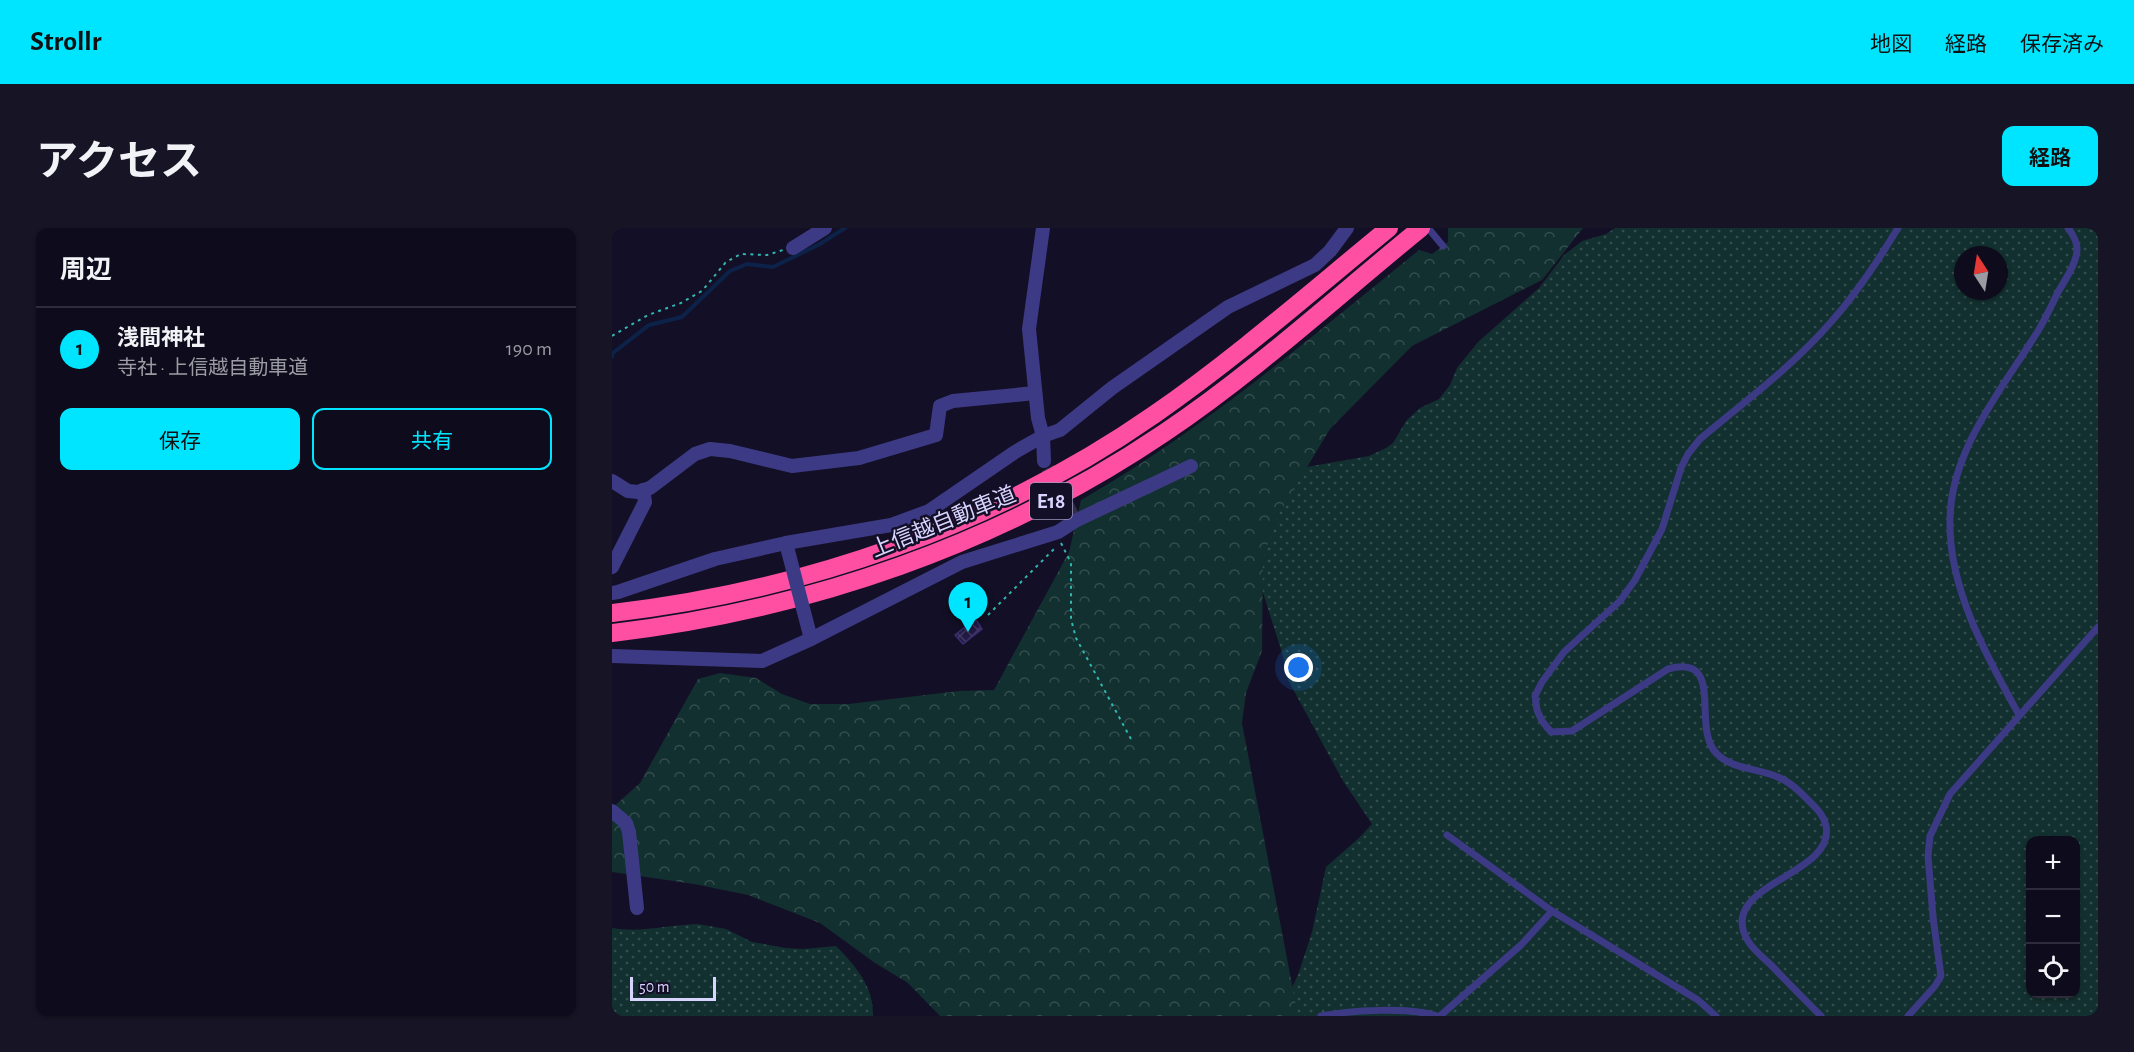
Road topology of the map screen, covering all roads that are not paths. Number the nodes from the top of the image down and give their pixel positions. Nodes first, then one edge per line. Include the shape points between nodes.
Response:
1 (825, 228) edge
2 (1044, 228) edge
3 (1347, 228) edge
4 (1389, 228) edge
5 (1421, 228) edge
6 (1428, 228) edge
7 (1898, 228) edge
8 (2068, 228) edge
9 (1443, 246) dead end
10 (793, 248) road end
11 (1035, 393) junction
12 (1043, 436) junction
13 (1044, 461) tunnel mouth
14 (1191, 466) dead end
15 (612, 481) edge
16 (643, 490) junction
17 (786, 543) junction
18 (612, 567) edge
19 (612, 593) edge
20 (612, 613) edge
21 (2098, 627) edge
22 (612, 633) edge
23 (811, 639) junction
24 (612, 656) edge
25 (2019, 715) junction
26 (612, 812) edge
27 (1447, 835) dead end
28 (637, 908) dead end
29 (1552, 911) junction
30 (1321, 1016) edge
31 (1438, 1016) edge
32 (1716, 1016) edge
33 (1821, 1016) edge
34 (1908, 1016) edge

1 - 10 street
2 - 11 street via 1029,329
3 - 12 street via 1315,265 1228,307 1112,388 1060,430
4 - 20 highway, 上信越自動車道 / E18 via 1244,348 1153,416 1070,467 987,510 894,547 788,580 694,601
5 - 22 highway, 上信越自動車道 / E18 via 1208,402 1125,459 1035,509 948,549 848,584 697,621
6 - 9 lane
7 - 33 lane via 1879,261 1830,324 1688,454 1662,529 1635,580 1620,601 1564,652 1535,696 1542,722 1551,732 1572,731 1668,669 1688,667 1701,676 1706,704 1704,727 1715,753 1727,763 1780,778 1798,790 1825,823 1821,850 1752,900 1743,925 1753,947
8 - 25 lane via 2077,248 2073,263 2039,329 1972,440 1958,474 1949,520 1960,589 1974,628
11 - 12 street
11 - 16 street via 953,401 940,406 936,435 859,458 792,466 710,449 695,454
12 - 13 street
12 - 17 street via 929,511 891,525
14 - 23 street via 1058,532 962,562
15 - 16 street via 628,491
16 - 18 street via 645,501
17 - 19 street via 715,559
17 - 23 street, bridge
21 - 25 lane
23 - 24 street via 762,661
25 - 34 lane via 1950,794 1930,836 1930,885 1941,976
26 - 28 street via 626,823 629,832
27 - 29 lane
29 - 31 lane via 1521,945
29 - 32 lane via 1698,1000
30 - 31 lane via 1398,1010

